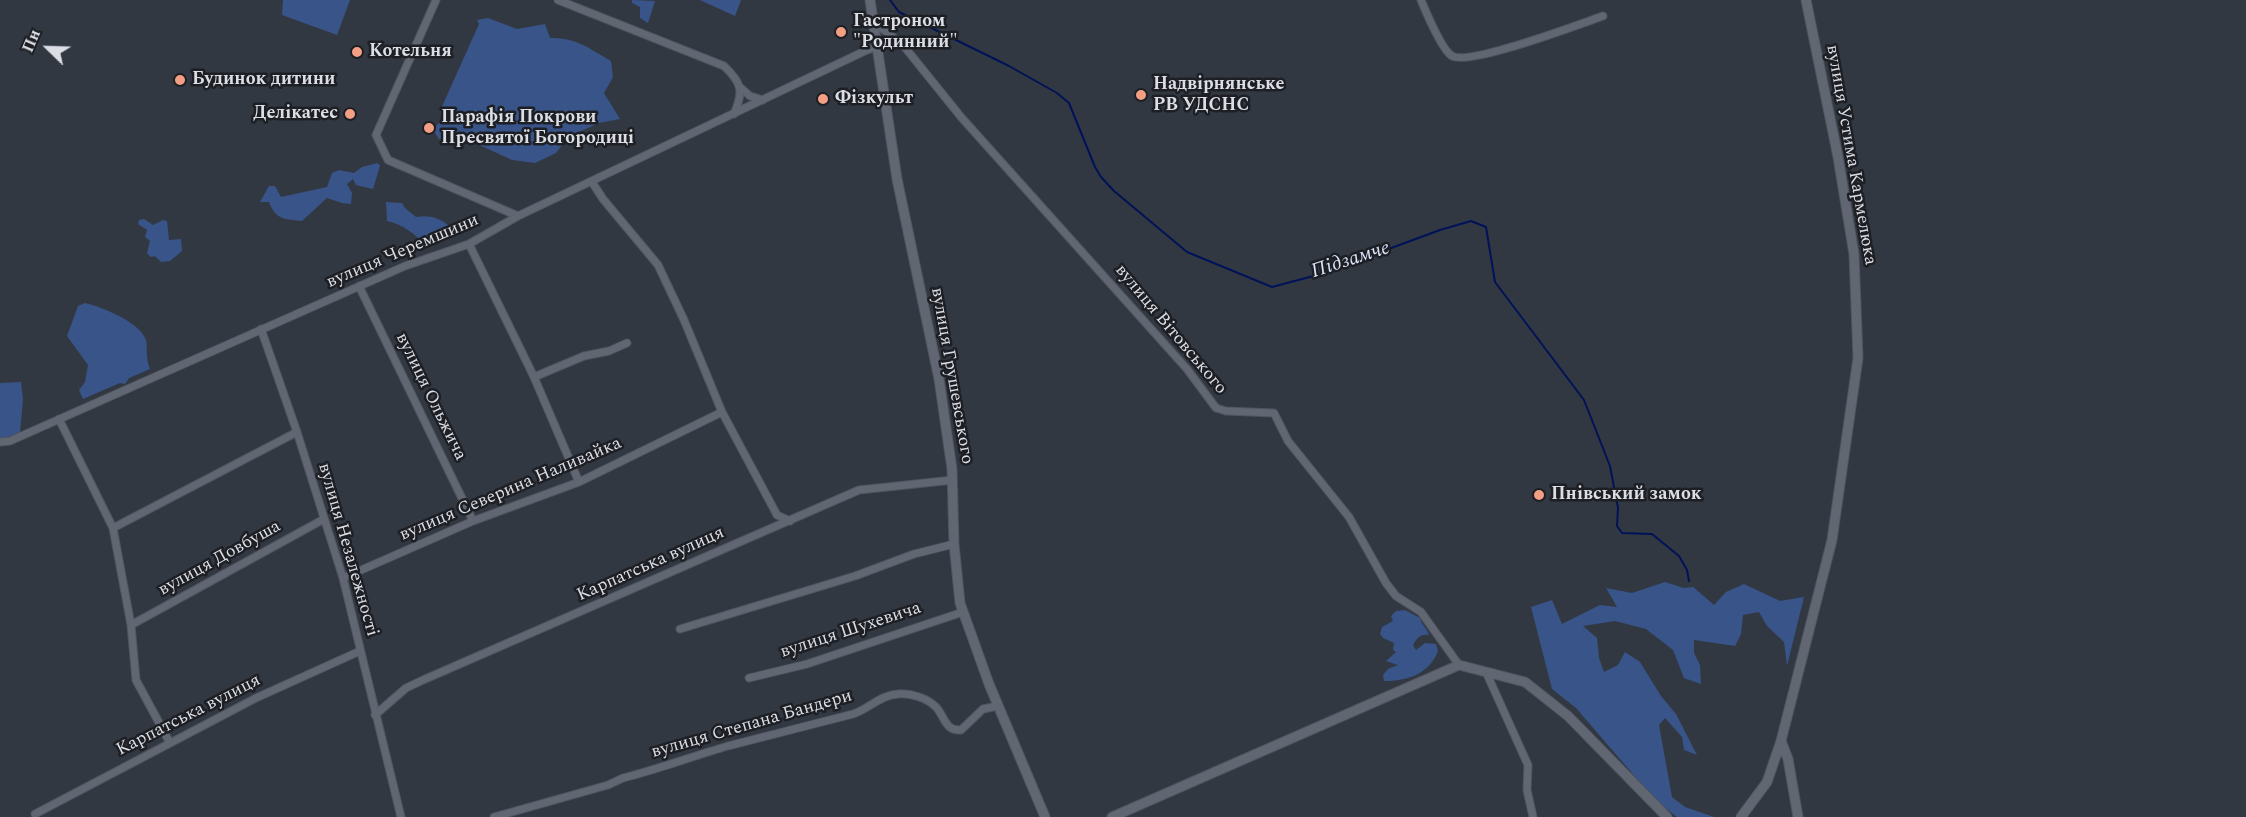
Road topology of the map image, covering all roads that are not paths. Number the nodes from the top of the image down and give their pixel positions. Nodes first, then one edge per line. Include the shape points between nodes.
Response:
1 (436, 0) edge
2 (558, 0) edge
3 (870, 0) edge
4 (1421, 0) edge
5 (1806, 0) edge
6 (1603, 16) dead end
7 (874, 22) junction
8 (877, 47) junction
9 (741, 88) junction
10 (763, 100) junction
11 (734, 114) junction
12 (592, 182) junction
13 (518, 216) junction
14 (469, 244) junction
15 (359, 286) junction
16 (261, 329) junction
17 (627, 343) dead end
18 (534, 377) junction
19 (722, 412) junction
20 (59, 419) junction
21 (297, 432) junction
22 (0, 442) edge
23 (953, 480) junction
24 (579, 482) junction
25 (324, 519) junction
26 (473, 521) junction
27 (790, 521) junction
28 (113, 528) junction
29 (954, 544) junction
30 (343, 578) junction
31 (963, 612) junction
32 (131, 625) junction
33 (680, 629) dead end
34 (360, 651) junction
35 (1459, 664) junction
36 (1486, 672) junction
37 (749, 678) dead end
38 (998, 706) junction
39 (375, 715) junction
40 (1781, 741) junction
41 (170, 743) junction
42 (35, 814) dead end
43 (401, 817) edge
44 (494, 817) edge
45 (1045, 817) edge
46 (1112, 817) edge
47 (1533, 817) edge
48 (1667, 817) edge
49 (1741, 817) edge
50 (1798, 817) edge

1 - 13 street via 376,135 388,160
2 - 9 street via 724,66
3 - 7 street, вулиця Грушевського
4 - 6 street via 1450,55 1462,59 1522,44
5 - 40 street, вулиця Устима Кармелюка via 1854,254 1858,358 1832,540
7 - 8 street, вулиця Грушевського
7 - 35 street, вулиця Вітовського via 903,45 961,117 1187,369 1216,408 1274,413 1288,441 1349,517 1386,583 1396,596 1421,612
8 - 10 street, вулиця Черемшини
8 - 23 street, вулиця Грушевського via 897,179 939,379
9 - 10 street
9 - 11 street
10 - 11 street, вулиця Черемшини
11 - 12 street, вулиця Черемшини
12 - 13 street, вулиця Черемшини
12 - 19 street via 658,265
13 - 14 street, вулиця Черемшини
14 - 15 street, вулиця Черемшини
14 - 18 street
15 - 16 street, вулиця Черемшини
15 - 26 street, вулиця Ольжича
16 - 20 street, вулиця Черемшини
16 - 21 street, вулиця Незалежності
17 - 18 street
18 - 24 street
19 - 24 street, вулиця Северина Наливайка
19 - 27 street via 777,515
20 - 22 street, вулиця Черемшини
20 - 28 street
21 - 25 street, вулиця Незалежності
21 - 28 street
23 - 27 street, Карпатська вулиця via 859,490
23 - 29 street, вулиця Грушевського
24 - 26 street, вулиця Северина Наливайка
25 - 30 street, вулиця Незалежності
25 - 32 street, вулиця Довбуша
26 - 30 street, вулиця Северина Наливайка
27 - 39 street, Карпатська вулиця via 423,680 406,688
28 - 32 street
29 - 31 street, вулиця Грушевського
29 - 33 street
30 - 34 street, вулиця Незалежності
31 - 37 street, вулиця Шухевича via 807,664
31 - 38 street, вулиця Грушевського
32 - 41 street via 136,680
34 - 39 street, вулиця Незалежності
34 - 41 street, Карпатська вулиця via 256,698
35 - 36 street
35 - 46 street
36 - 47 street via 1528,765 1527,790
36 - 48 street via 1525,682 1560,709
38 - 44 street, вулиця Степана Бандери via 982,709 961,730 954,730 928,701 897,694 850,715 727,747 608,786
38 - 45 street, вулиця Грушевського
39 - 43 street, вулиця Незалежності
40 - 49 street, вулиця Устима Кармелюка via 1767,782
40 - 50 street
41 - 42 street, Карпатська вулиця

